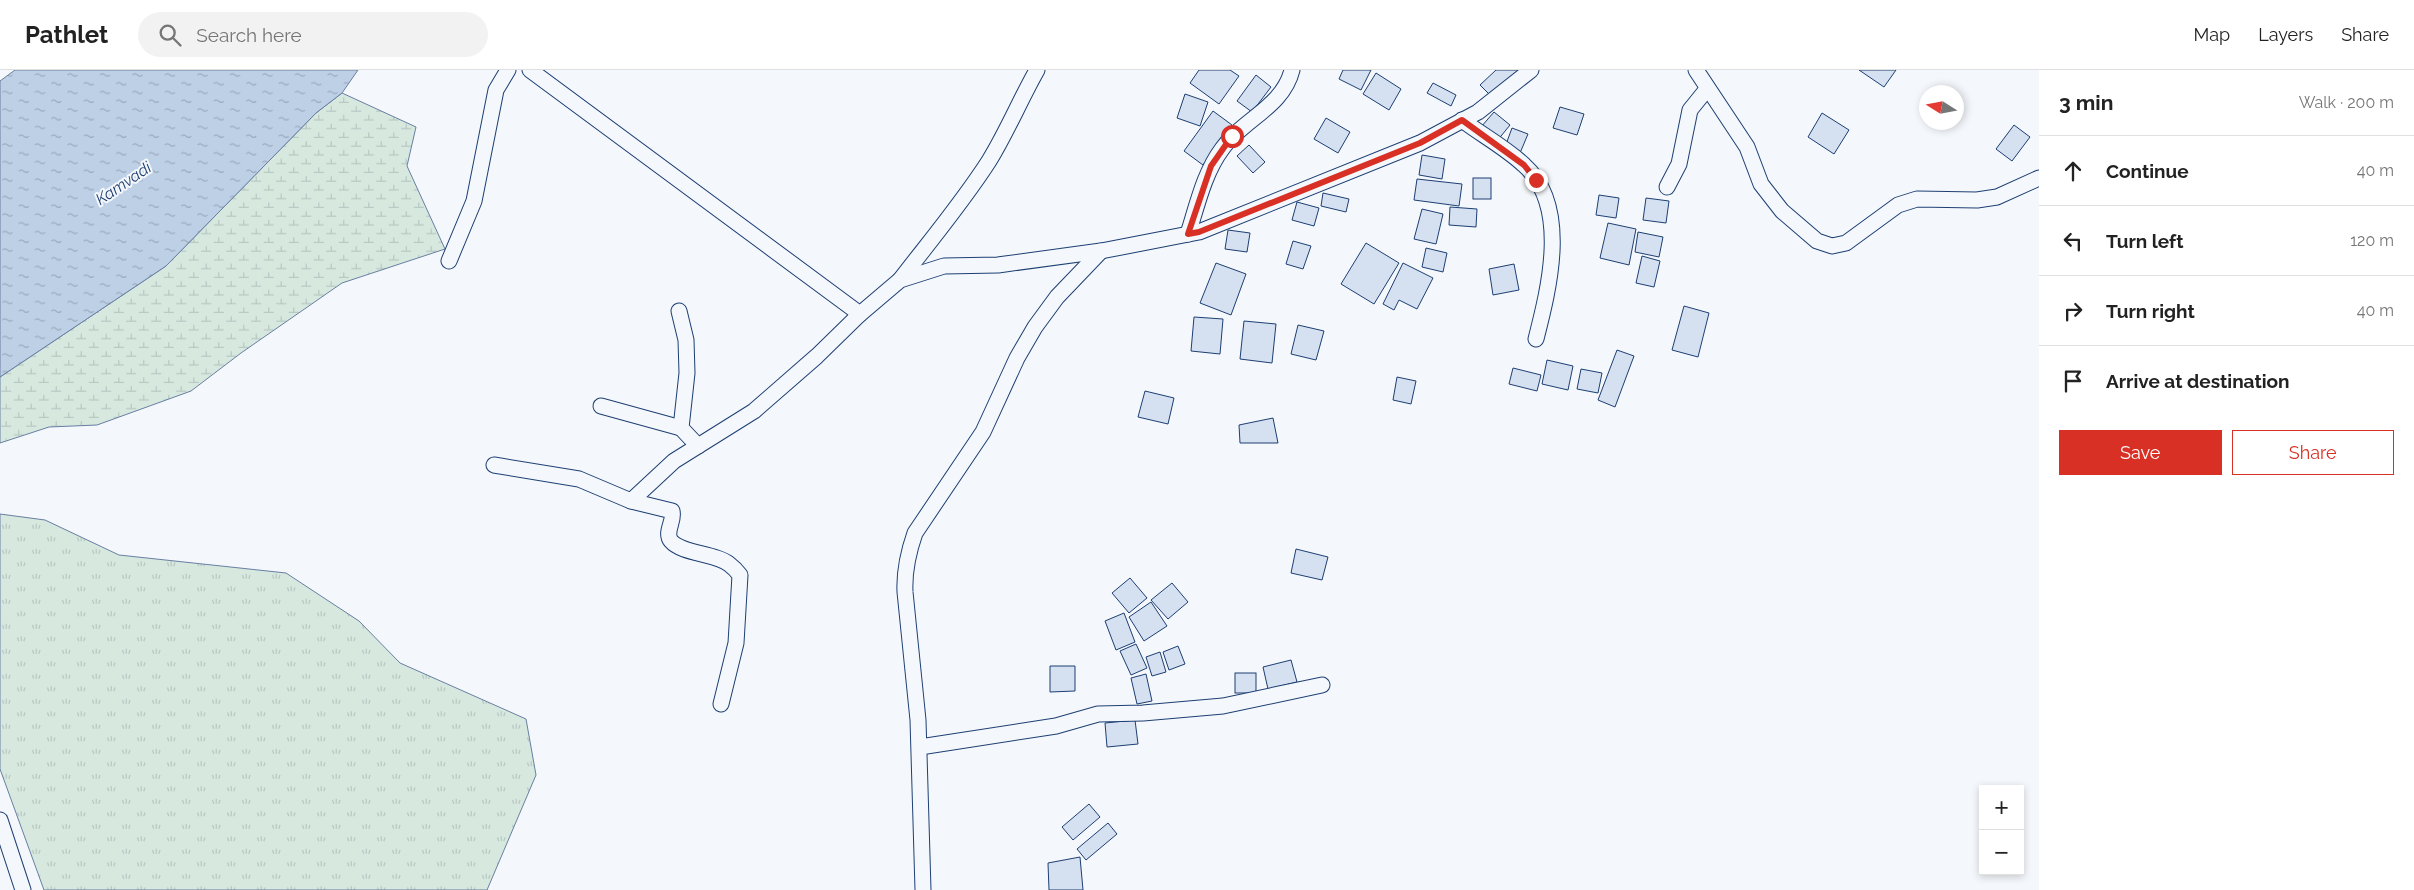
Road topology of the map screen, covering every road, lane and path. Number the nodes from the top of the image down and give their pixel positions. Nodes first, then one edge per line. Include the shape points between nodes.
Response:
1 (508, 70) edge
2 (530, 70) edge
3 (1037, 70) edge
4 (1292, 70) edge
5 (1532, 70) edge
6 (1696, 70) edge
7 (1707, 89) junction
8 (1462, 120) junction
9 (2039, 178) edge
10 (1667, 187) dead end
11 (1188, 234) junction
12 (1101, 251) junction
13 (449, 262) dead end
14 (900, 280) junction
15 (679, 311) dead end
16 (860, 314) junction
17 (1536, 340) dead end
18 (601, 406) dead end
19 (682, 428) junction
20 (698, 446) junction
21 (494, 465) dead end
22 (631, 501) junction
23 (1322, 685) dead end
24 (721, 704) dead end
25 (920, 747) junction
26 (0, 820) edge
27 (23, 890) edge
28 (923, 890) edge

1 - 13 street via 496,90 474,202
2 - 16 street
3 - 14 street via 984,169
4 - 11 street via 1283,91 1272,104 1232,136 1221,150 1211,166
5 - 8 street via 1478,112
6 - 7 street
7 - 9 street via 1747,147 1761,184 1782,211 1817,240 1832,246 1846,244 1898,205 1917,199 1997,197
7 - 10 street via 1690,110 1679,164
8 - 11 street via 1420,143
8 - 17 street via 1524,165 1544,197 1549,214 1552,268
11 - 12 street
12 - 14 street via 998,265 944,266
12 - 25 street via 1057,297 1034,327 983,432 925,518 909,551 904,575
14 - 16 street
15 - 19 street via 686,340
16 - 20 street via 754,411
18 - 19 street
19 - 20 street
20 - 22 street via 674,462
21 - 22 street via 579,479
22 - 24 street via 672,511 668,531 670,540 677,546 728,563 740,575 736,643
23 - 25 street via 1223,706 1143,714 1098,714 1056,726
25 - 28 street
26 - 27 street

